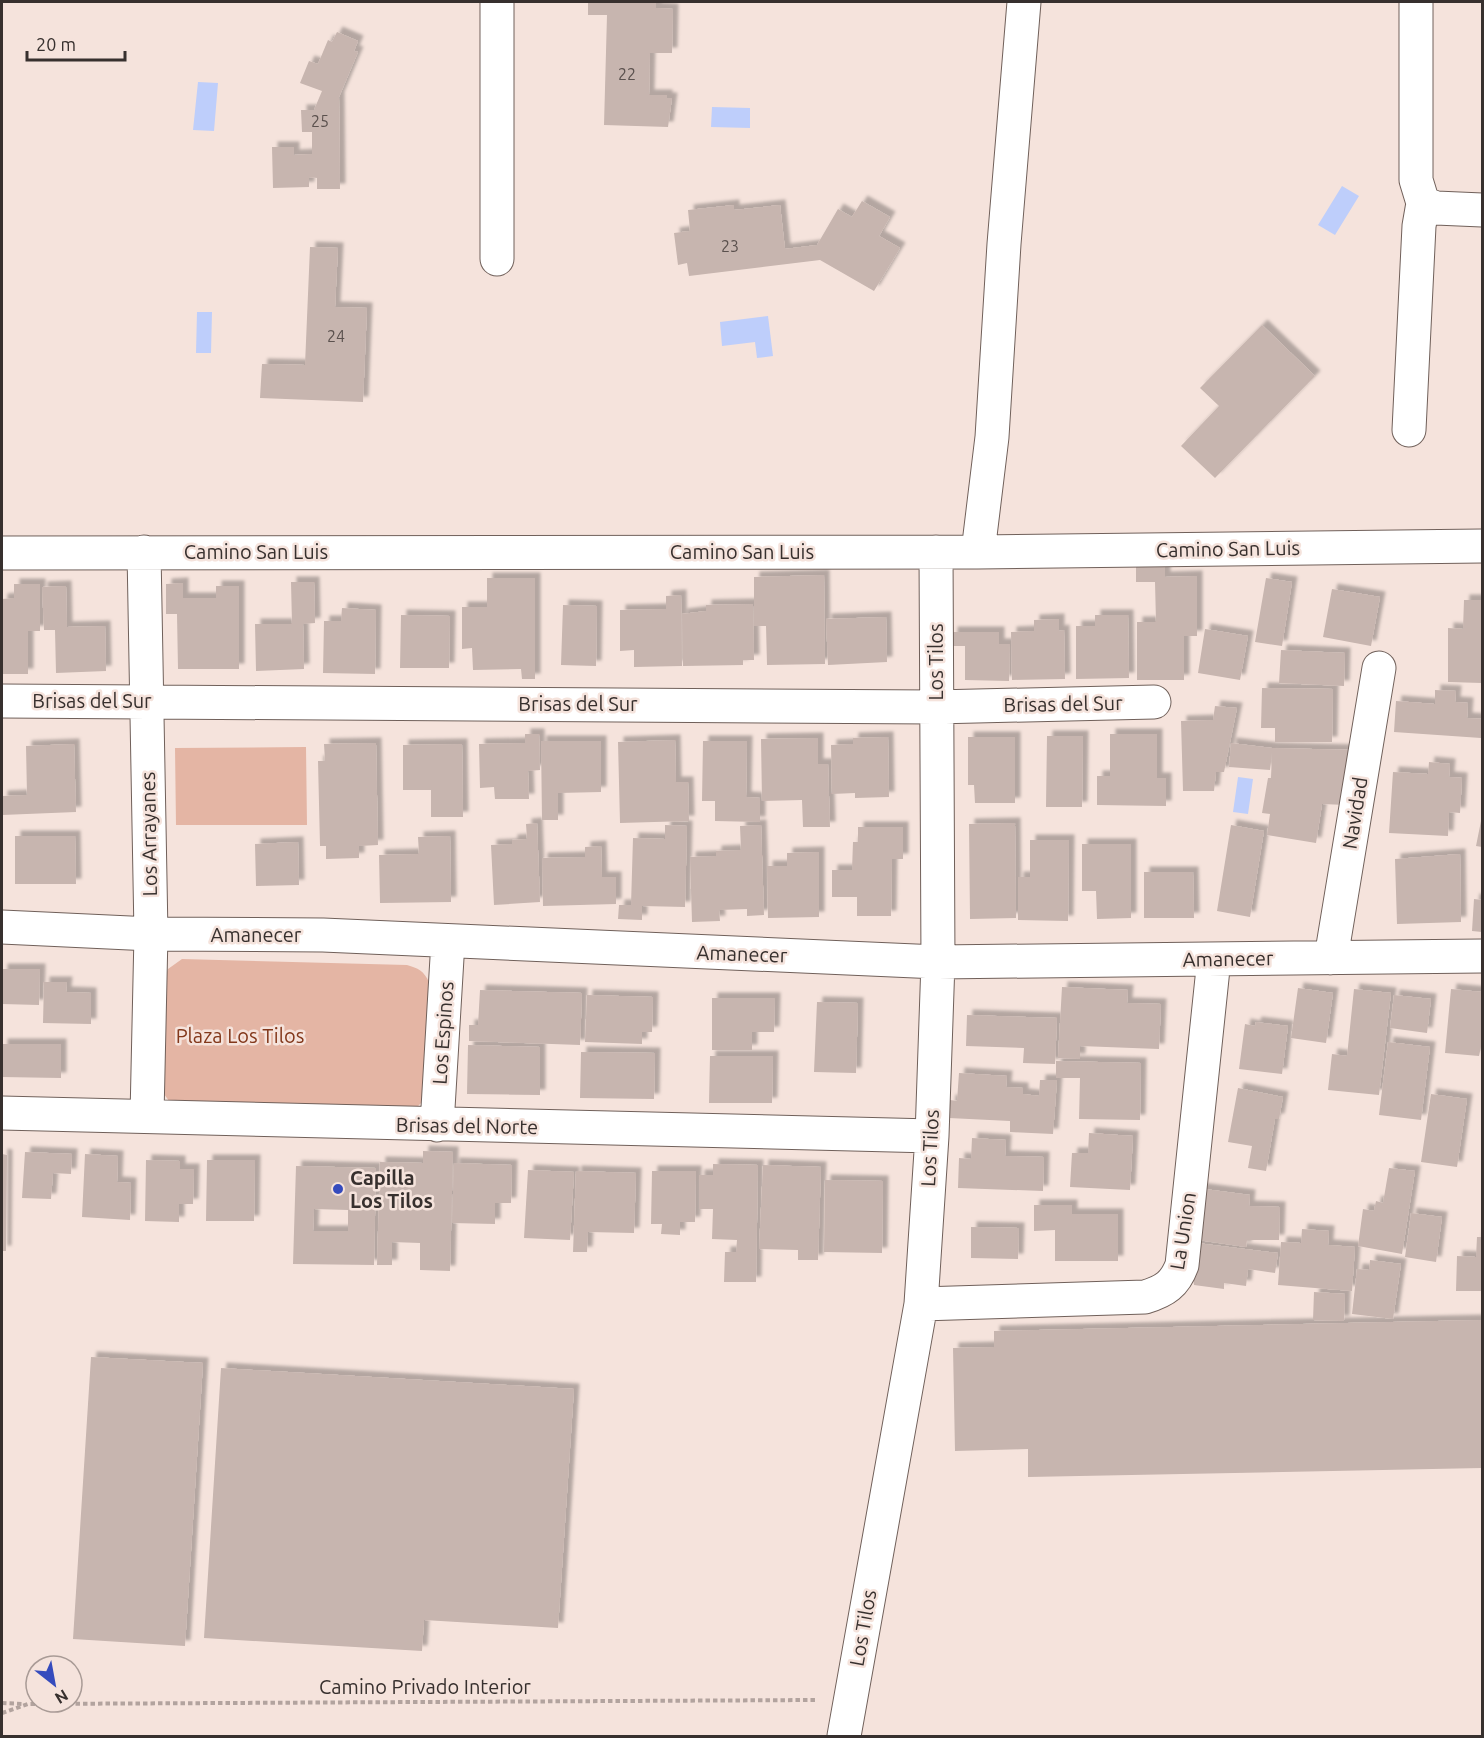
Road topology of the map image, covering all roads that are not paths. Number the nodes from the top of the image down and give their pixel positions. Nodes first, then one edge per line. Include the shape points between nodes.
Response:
1 (497, 2) edge
2 (1024, 2) edge
3 (1416, 2) edge
4 (1423, 203) junction
5 (1482, 210) edge
6 (497, 259) dead end
7 (1409, 430) dead end
8 (1482, 546) edge
9 (144, 552) junction
10 (936, 552) junction
11 (978, 552) junction
12 (2, 553) edge
13 (1379, 668) dead end
14 (2, 701) edge
15 (146, 701) junction
16 (1154, 702) dead end
17 (935, 707) junction
18 (2, 927) edge
19 (151, 934) junction
20 (448, 941) junction
21 (1482, 956) edge
22 (1330, 958) junction
23 (1214, 959) junction
24 (938, 962) junction
25 (2, 1113) edge
26 (147, 1116) junction
27 (437, 1125) junction
28 (932, 1136) junction
29 (921, 1304) junction
30 (844, 1737) edge

1 - 6 street
2 - 11 street via 992,437
3 - 4 street via 1416,180
4 - 5 street via 1436,208
4 - 7 street
8 - 11 street, Camino San Luis
9 - 10 street, Camino San Luis
9 - 12 street, Camino San Luis
9 - 15 street, Los Arrayanes
10 - 11 street, Camino San Luis
10 - 17 street, Los Tilos
13 - 22 street, Navidad
14 - 15 street, Brisas del Sur
15 - 17 street, Brisas del Sur
15 - 19 street, Los Arrayanes
16 - 17 street, Brisas del Sur
17 - 24 street, Los Tilos
18 - 19 street, Amanecer
19 - 20 street, Amanecer via 323,935
19 - 26 street, Los Arrayanes
20 - 24 street, Amanecer
20 - 27 street, Los Espinos
21 - 22 street, Amanecer
22 - 23 street, Amanecer
23 - 24 street, Amanecer
23 - 29 street, La Union via 1182,1265 1170,1286 1145,1297
24 - 28 street, Los Tilos
25 - 26 street, Brisas del Norte
26 - 27 street, Brisas del Norte
27 - 28 street, Brisas del Norte
28 - 29 street, Los Tilos
29 - 30 street, Los Tilos

